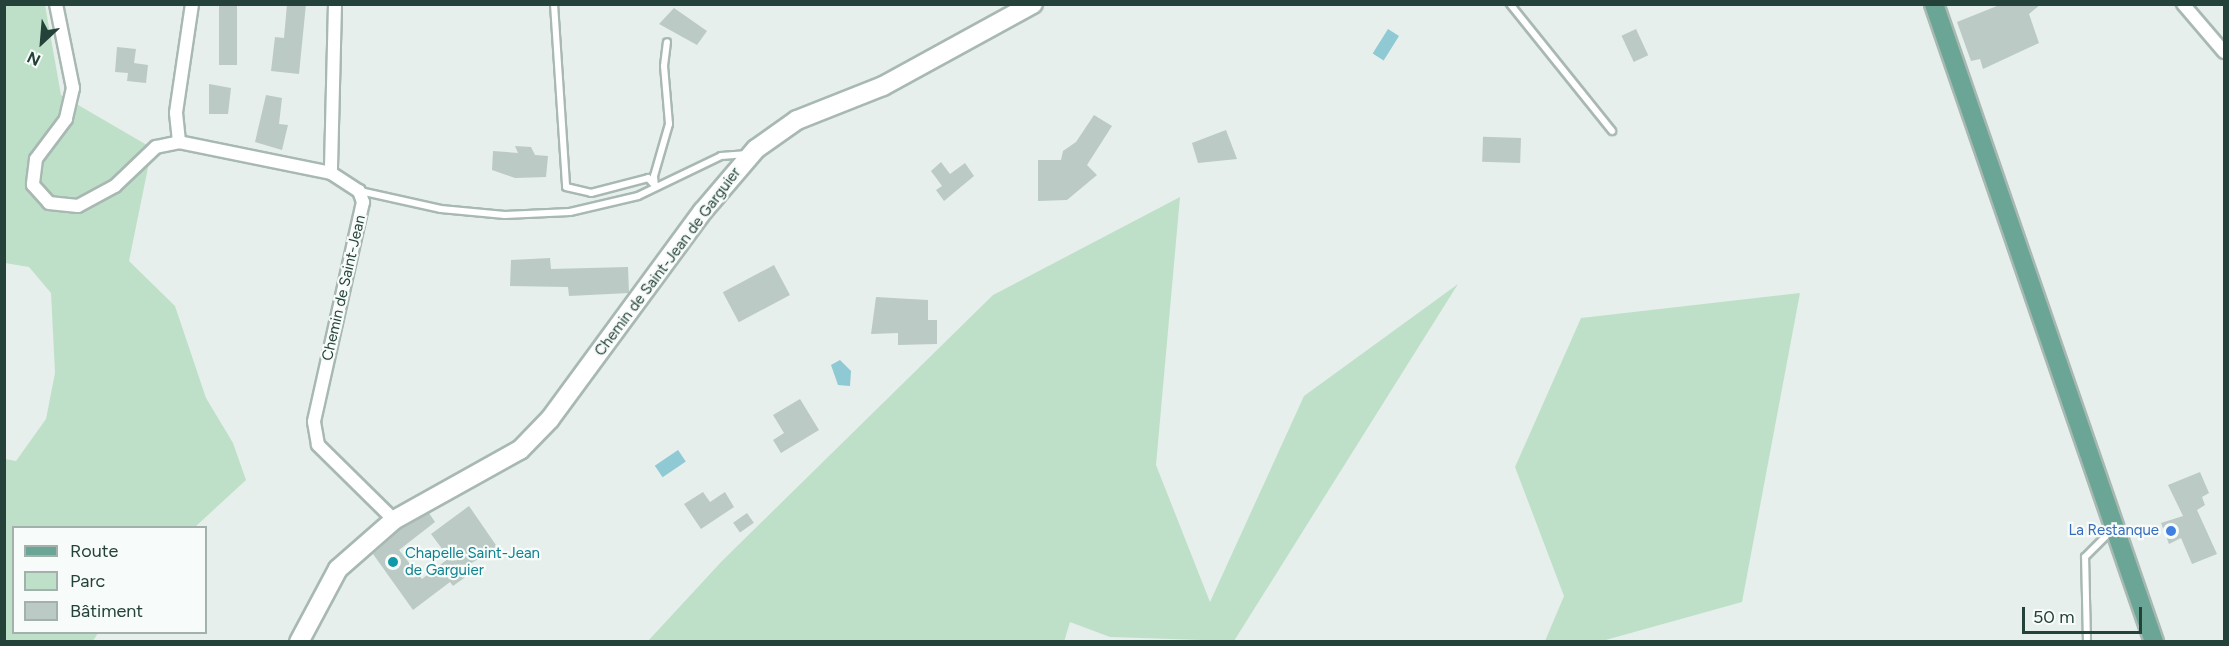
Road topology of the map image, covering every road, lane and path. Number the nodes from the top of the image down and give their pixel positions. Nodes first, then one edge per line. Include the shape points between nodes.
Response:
1 (56, 4) edge
2 (192, 4) edge
3 (335, 4) edge
4 (554, 4) edge
5 (1033, 4) edge
6 (1510, 4) edge
7 (1934, 4) edge
8 (2183, 4) edge
9 (667, 42) dead end
10 (2224, 52) edge
11 (1612, 131) dead end
12 (179, 142) junction
13 (753, 153) junction
14 (331, 174) junction
15 (656, 187) junction
16 (359, 191) junction
17 (394, 520) junction
18 (2114, 528) junction
19 (299, 642) edge
20 (2087, 642) edge
21 (2154, 642) edge

1 - 12 street via 73,88 66,119 36,159 33,185 49,203 78,206 115,186 156,147
2 - 12 street via 176,113
3 - 14 street
4 - 15 lane via 566,187 591,193 648,178
5 - 13 street, Chemin de Saint-Jean de Garguier via 883,86 797,120
6 - 11 lane
7 - 18 main road
8 - 10 street
9 - 15 lane via 664,66 669,124 654,176
12 - 14 street
13 - 15 lane via 721,156
13 - 17 street, Chemin de Saint-Jean de Garguier via 703,211 550,419 520,450
14 - 16 street
15 - 16 lane via 570,213 505,215 441,209
16 - 17 street, Chemin de Saint-Jean via 362,223 314,422 318,445
17 - 19 street, Chemin de Saint-Jean de Garguier via 338,568
18 - 20 lane via 2085,557
18 - 21 main road

